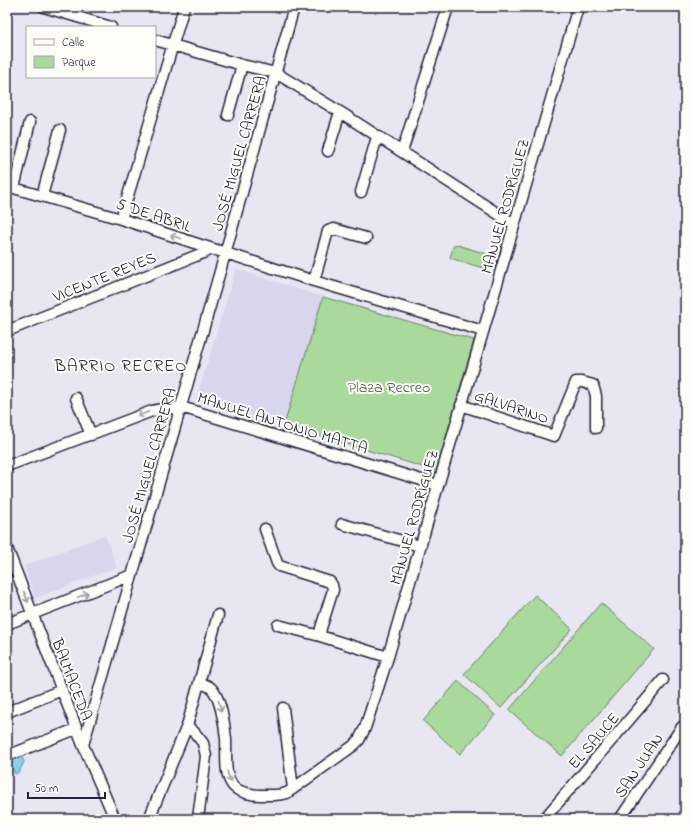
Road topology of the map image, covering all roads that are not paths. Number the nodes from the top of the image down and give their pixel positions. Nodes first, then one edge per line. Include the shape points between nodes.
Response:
1 (44, 7) edge
2 (184, 7) edge
3 (294, 7) edge
4 (448, 7) edge
5 (578, 7) edge
6 (108, 26) edge
7 (156, 40) edge
8 (172, 45) junction
9 (242, 65) junction
10 (276, 74) junction
11 (340, 112) junction
12 (228, 116) dead end
13 (30, 122) dead end
14 (60, 130) dead end
15 (377, 136) junction
16 (328, 151) dead end
17 (402, 152) junction
18 (10, 187) edge
19 (361, 192) dead end
20 (42, 196) junction
21 (121, 219) junction
22 (514, 224) junction
23 (366, 238) dead end
24 (213, 249) junction
25 (225, 253) junction
26 (314, 281) junction
27 (7, 330) edge
28 (483, 331) junction
29 (76, 398) dead end
30 (461, 406) junction
31 (181, 407) junction
32 (596, 428) dead end
33 (91, 435) junction
34 (7, 466) edge
35 (438, 485) junction
36 (342, 524) dead end
37 (265, 529) dead end
38 (420, 546) junction
39 (7, 548) edge
40 (132, 576) junction
41 (32, 614) junction
42 (218, 615) dead end
43 (7, 624) edge
44 (278, 626) dead end
45 (320, 636) junction
46 (388, 657) junction
47 (663, 680) dead end
48 (199, 683) junction
49 (62, 690) junction
50 (284, 708) dead end
51 (7, 712) edge
52 (187, 726) junction
53 (683, 728) edge
54 (76, 729) junction
55 (83, 745) junction
56 (7, 756) edge
57 (294, 789) junction
58 (115, 819) edge
59 (149, 819) edge
60 (198, 819) edge
61 (544, 819) edge
62 (620, 819) edge

1 - 6 street
2 - 8 street
3 - 10 street, JOSÉ MIGUEL CARRERA
4 - 17 street
5 - 22 street, MANUEL RODRÍGUEZ
7 - 8 street
8 - 9 street
8 - 21 street
9 - 10 street
9 - 12 street
10 - 11 street
10 - 25 street, JOSÉ MIGUEL CARRERA
11 - 15 street
11 - 16 street
13 - 18 street
14 - 20 street
15 - 17 street
15 - 19 street
17 - 22 street
18 - 20 street, 5 DE ABRIL
20 - 21 street, 5 DE ABRIL
24 -> 21 street, 5 DE ABRIL
22 - 28 street, MANUEL RODRÍGUEZ
23 - 26 street via 334,229 328,231
24 - 25 street, 5 DE ABRIL
24 - 27 street, VICENTE REYES
25 - 26 street, 5 DE ABRIL
25 - 31 street, JOSÉ MIGUEL CARRERA
26 - 28 street, 5 DE ABRIL
28 - 30 street, MANUEL RODRÍGUEZ
29 - 33 street
30 - 32 street, GALVARINO via 554,436 576,382 582,382 593,385 596,396
30 - 35 street, MANUEL RODRÍGUEZ
31 -> 33 street, MANUEL ANTONIO MATTA via 152,411
31 - 35 street, MANUEL ANTONIO MATTA
31 - 40 street, JOSÉ MIGUEL CARRERA
33 - 34 street, MANUEL ANTONIO MATTA
35 - 38 street, MANUEL RODRÍGUEZ
36 - 38 street
37 - 45 street via 279,566 330,582 332,585 333,590
38 - 46 street, MANUEL RODRÍGUEZ
39 -> 41 street, BALMACEDA
41 -> 40 street
40 - 55 street, JOSÉ MIGUEL CARRERA
41 - 43 street
41 - 49 street, BALMACEDA
42 - 48 street
44 - 45 street
45 - 46 street
46 - 57 street, MANUEL RODRÍGUEZ via 359,740
47 - 61 street, EL SAUCE
48 - 52 street
48 -> 57 street, MANUEL RODRÍGUEZ via 209,686 216,692 226,738 227,774 234,788 252,795 278,795
49 - 51 street
49 - 54 street, BALMACEDA
50 - 57 street
52 - 59 street
52 - 60 street via 203,743 206,756
53 - 62 street, SAN JUAN
54 - 55 street, BALMACEDA
54 - 56 street
55 - 58 street, BALMACEDA

